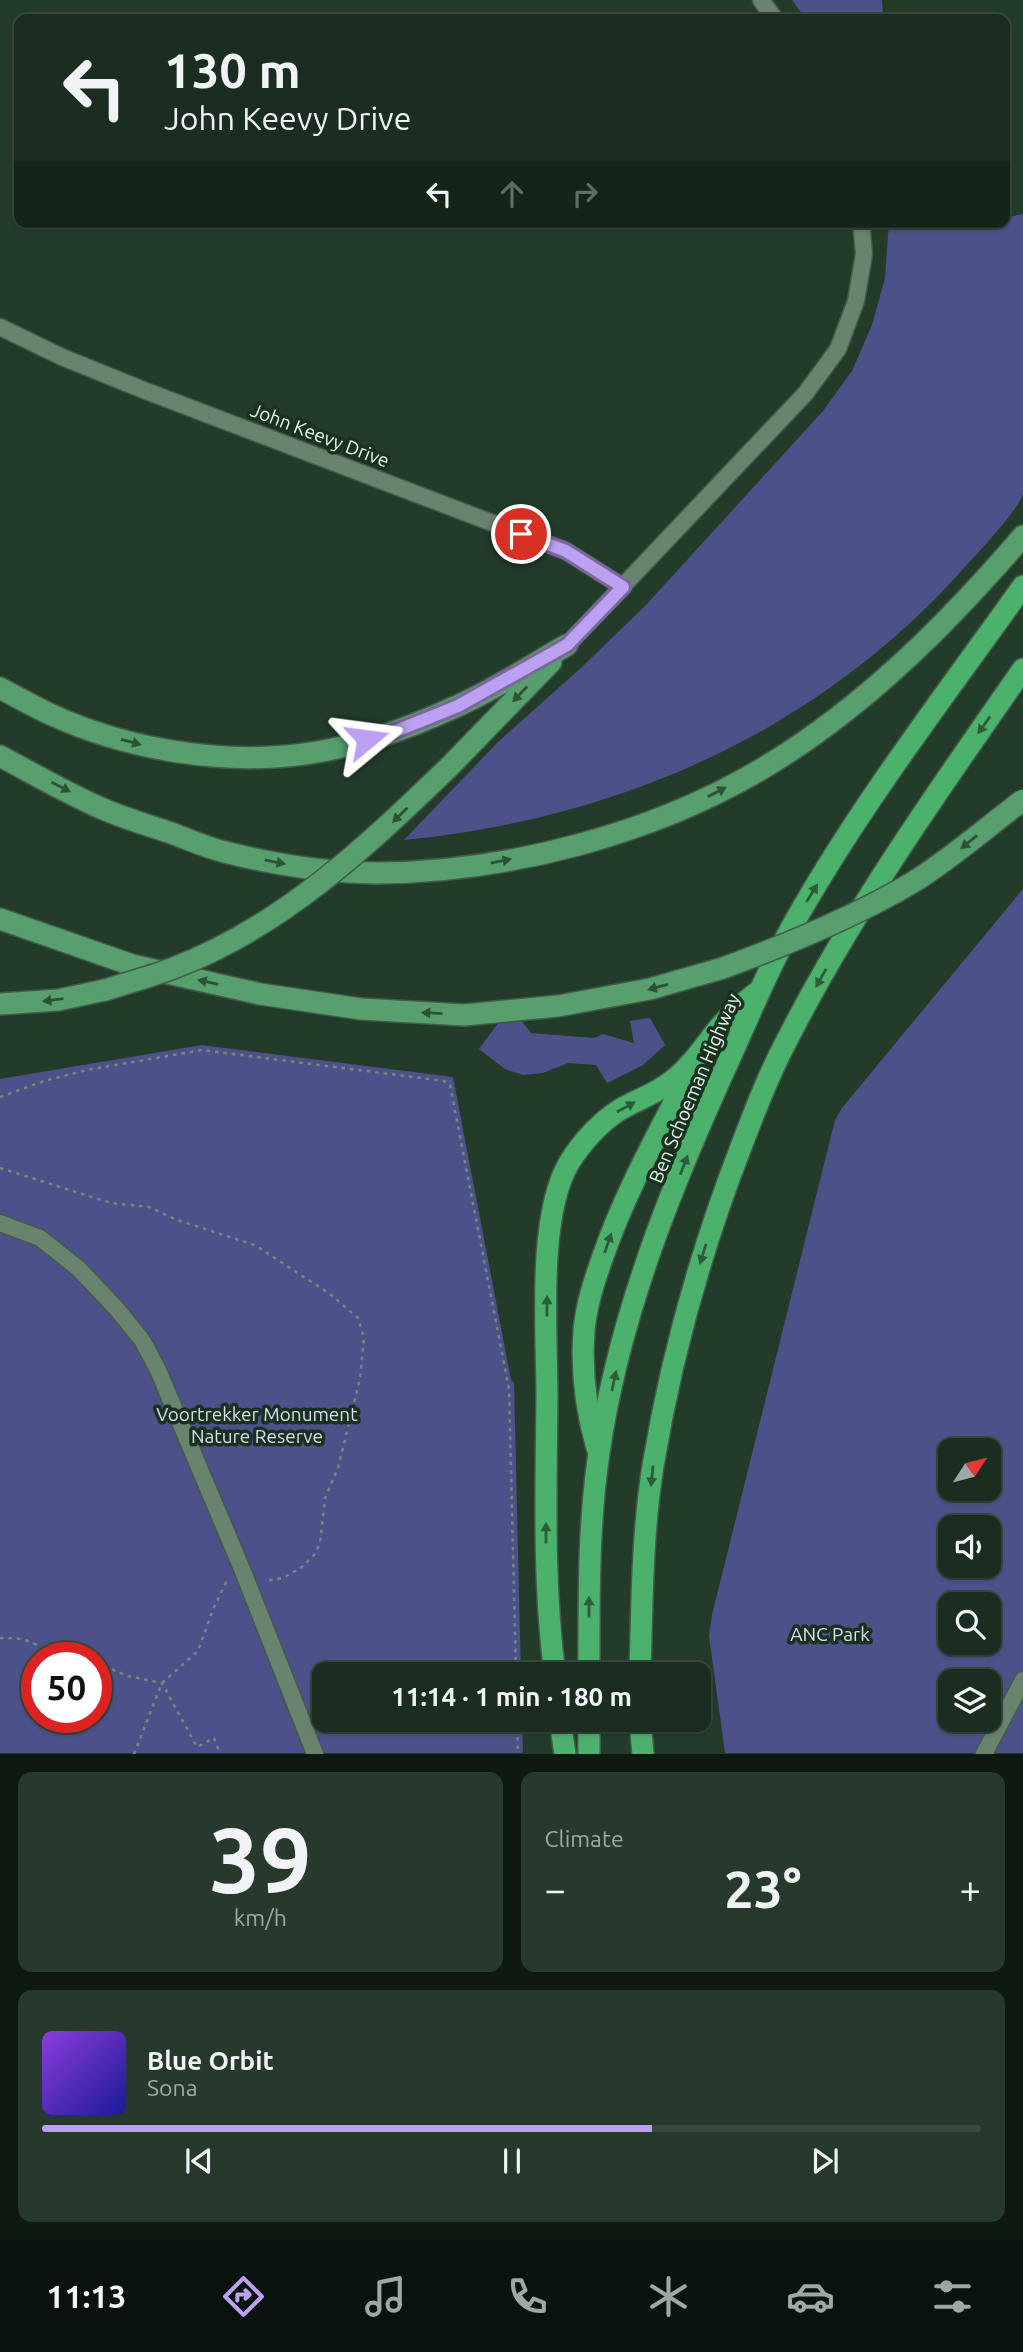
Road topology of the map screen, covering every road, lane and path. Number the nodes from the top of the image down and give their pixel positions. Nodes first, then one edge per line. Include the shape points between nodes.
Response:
1 (862, 228) edge
2 (0, 327) edge
3 (1023, 536) edge
4 (1023, 586) edge
5 (623, 587) junction
6 (567, 645) junction
7 (1023, 669) edge
8 (0, 688) edge
9 (0, 756) edge
10 (1023, 800) edge
11 (0, 919) edge
12 (761, 989) junction
13 (0, 1004) edge
14 (697, 1058) junction
15 (0, 1097) edge
16 (0, 1168) edge
17 (0, 1223) edge
18 (598, 1453) junction
19 (245, 1577) junction
20 (0, 1638) edge
21 (30, 1642) edge
22 (516, 1662) edge
23 (554, 1662) edge
24 (589, 1662) edge
25 (640, 1662) edge
26 (112, 1670) edge
27 (1023, 1680) edge
28 (162, 1683) junction
29 (517, 1732) edge
30 (562, 1732) edge
31 (589, 1732) edge
32 (641, 1732) edge
33 (134, 1754) edge
34 (220, 1754) edge
35 (315, 1754) edge
36 (518, 1754) edge
37 (565, 1754) edge
38 (589, 1754) edge
39 (643, 1754) edge
40 (984, 1754) edge

1 - 5 street via 864,254 856,301 838,349 806,394
2 - 5 street, John Keevy Drive via 146,391 566,551
9 -> 3 main road via 104,809 226,853 301,868 378,873 466,867 543,853 626,830 699,801 766,767 852,706 933,634
12 -> 4 highway, Ben Schoeman Highway via 798,915 865,809
5 - 6 street
8 -> 6 main road via 53,716 168,751 289,756 427,720
6 -> 13 main road, bridge via 363,850 271,918 173,968 105,990 58,1000
7 -> 25 highway via 912,829 844,938 783,1047 751,1120 717,1209 672,1369 653,1468
10 -> 11 main road, bridge via 914,881 831,925 723,968 650,989 558,1006 464,1015 361,1009 260,994 132,965
12 - 14 highway via 737,1008
18 -> 12 highway, Ben Schoeman Highway via 645,1266 705,1112
18 -> 14 highway via 587,1412 584,1374 584,1331 592,1291 614,1223
23 -> 14 highway via 546,1563 547,1295 548,1234 559,1184 570,1161 609,1117 671,1082
15 - 22 path via 87,1070 202,1050 450,1085 509,1389
16 - 19 path via 111,1203 149,1207 255,1245 358,1318 364,1338 360,1379 338,1468 325,1498 320,1543 302,1567 283,1578
17 - 19 street via 40,1238 78,1268 142,1340
24 -> 18 highway, Ben Schoeman Highway via 589,1568
19 - 28 path via 231,1573 198,1651
19 - 35 street
20 - 21 path
26 - 28 path
27 - 40 street
28 - 33 path
28 - 34 path via 197,1747 214,1738
29 - 36 path
30 - 37 highway
31 - 38 highway
32 - 39 highway

